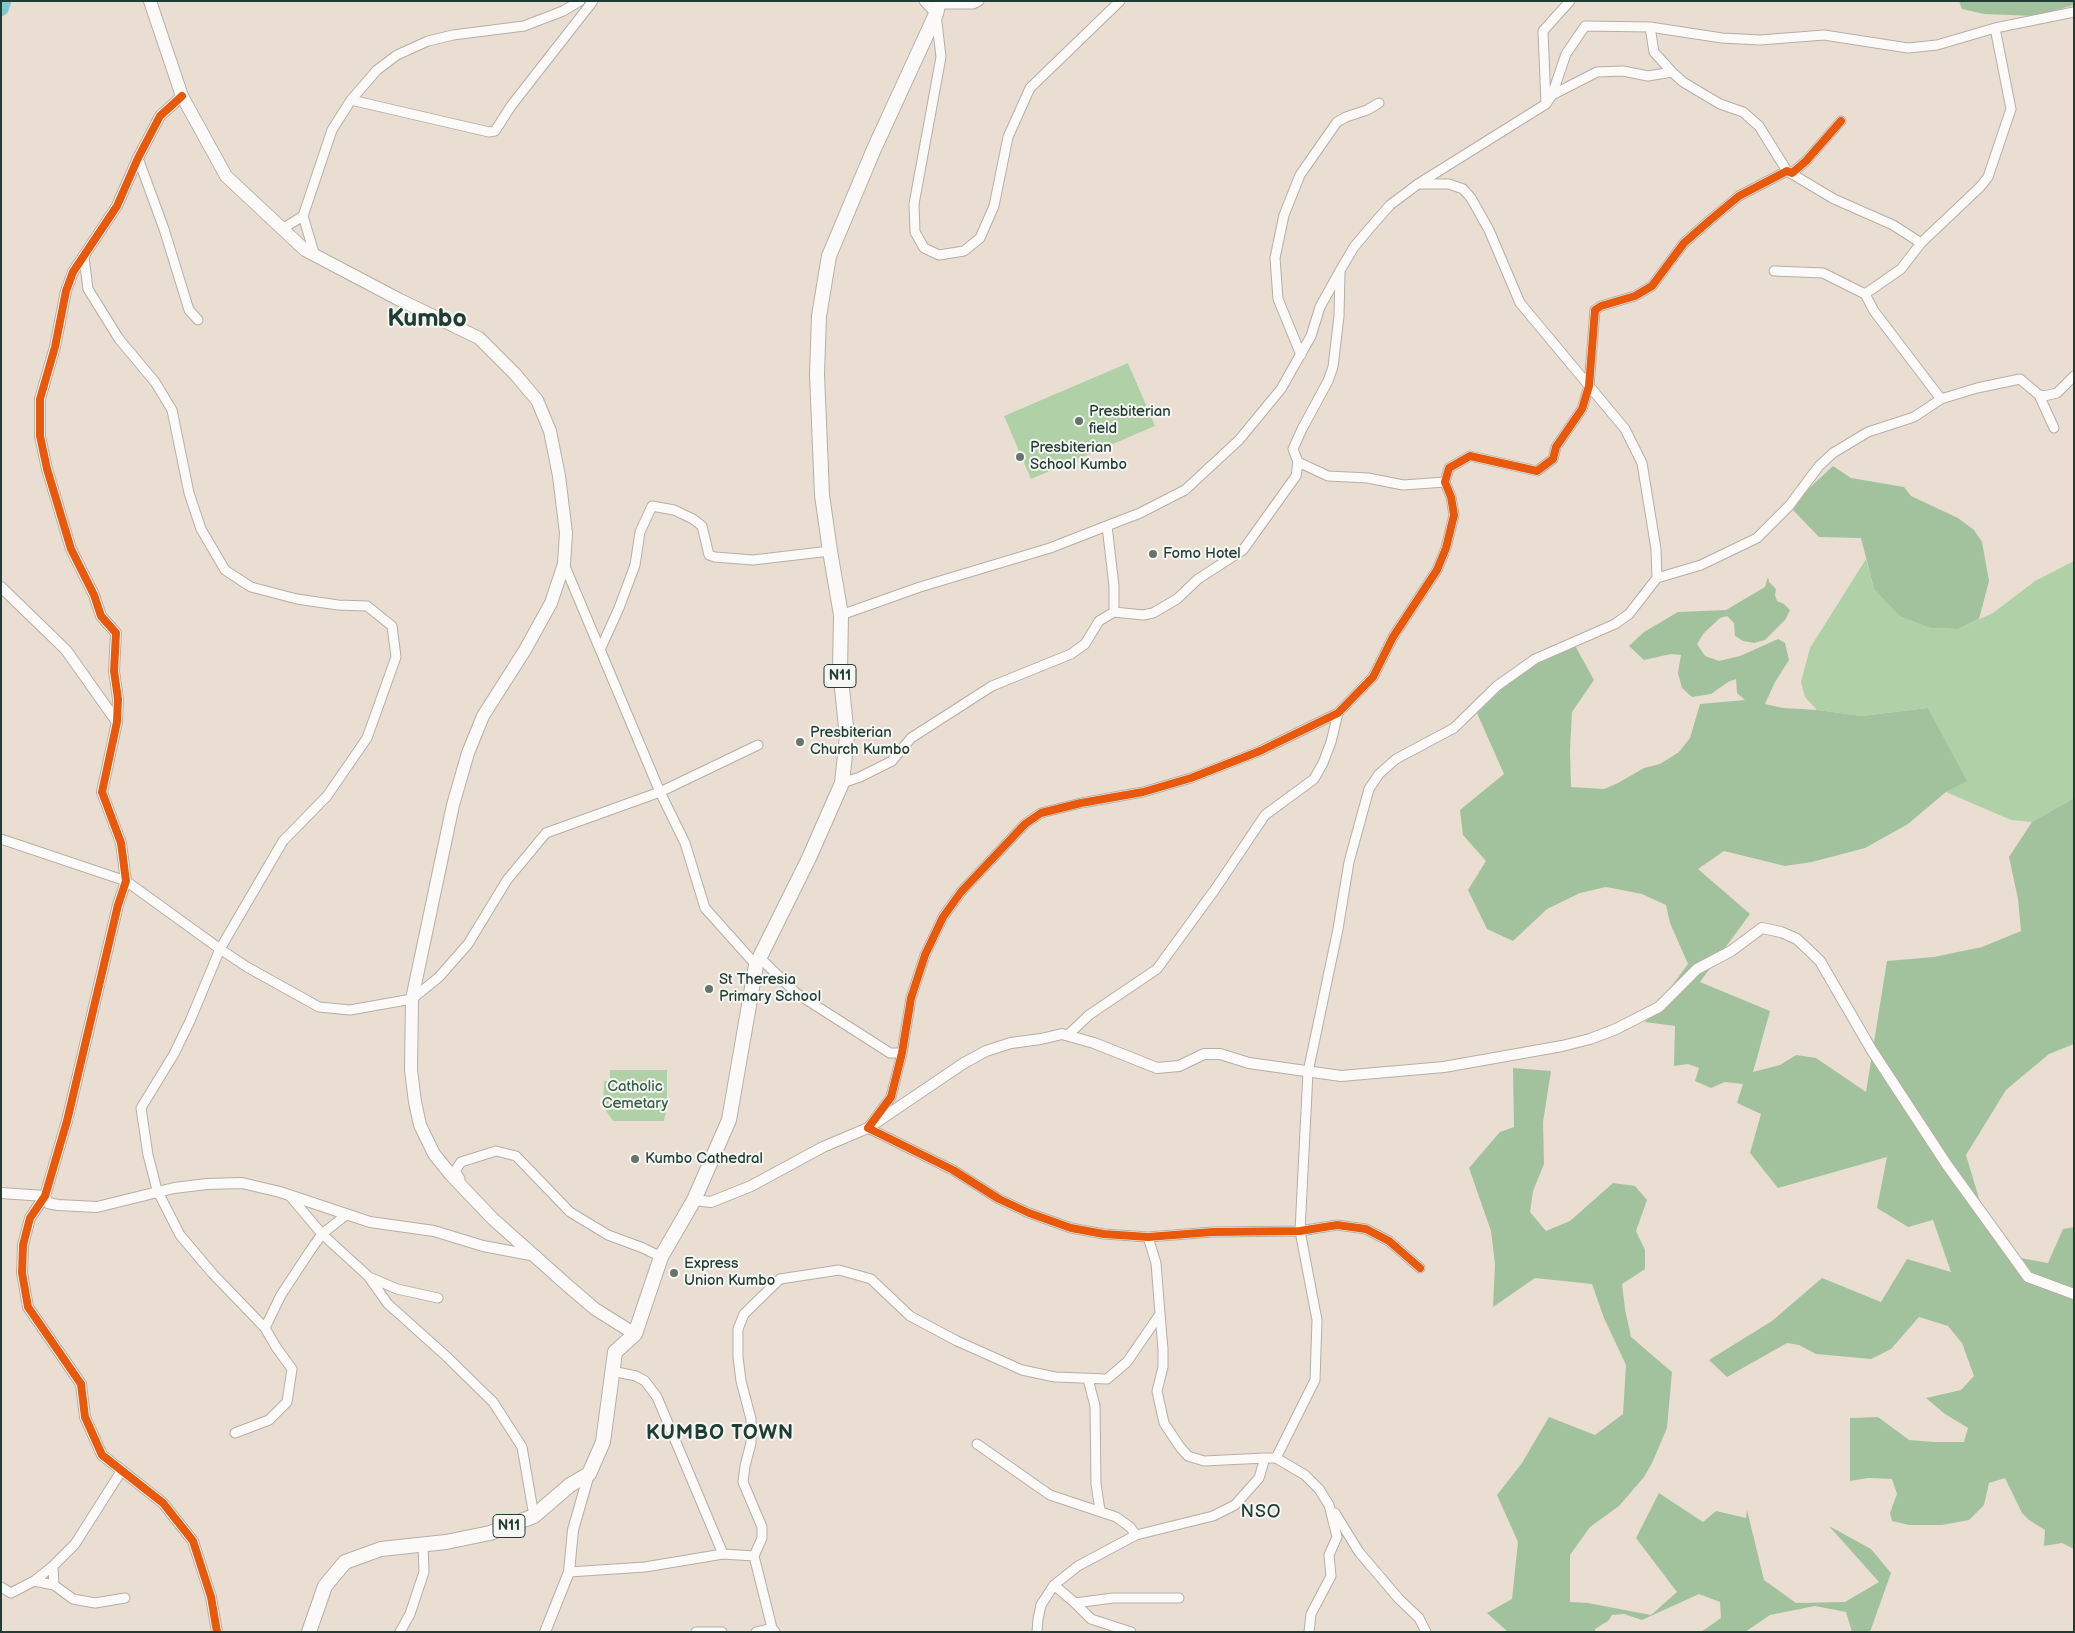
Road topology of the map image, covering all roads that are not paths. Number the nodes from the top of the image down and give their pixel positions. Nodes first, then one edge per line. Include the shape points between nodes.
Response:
1 (150, 1) edge
2 (580, 1) edge
3 (593, 1) edge
4 (979, 1) edge
5 (1120, 1) edge
6 (1570, 1) edge
7 (934, 5) edge
8 (2074, 12) edge
9 (1650, 27) junction
10 (1995, 28) junction
11 (1672, 72) junction
12 (1552, 95) junction
13 (182, 96) junction
14 (351, 100) junction
15 (1379, 103) dead end
16 (1546, 104) junction
17 (1841, 120) dead end
18 (138, 158) junction
19 (1787, 172) junction
20 (1418, 184) junction
21 (303, 216) junction
22 (282, 229) junction
23 (1921, 243) junction
24 (315, 256) junction
25 (84, 257) junction
26 (1340, 269) junction
27 (1774, 271) dead end
28 (1865, 294) junction
29 (198, 320) dead end
30 (1301, 355) junction
31 (2074, 376) edge
32 (1589, 386) junction
33 (2039, 395) junction
34 (1941, 399) junction
35 (2054, 428) dead end
36 (1298, 462) junction
37 (1445, 482) junction
38 (1107, 526) junction
39 (830, 551) junction
40 (564, 564) junction
41 (1657, 578) junction
42 (1, 587) edge
43 (1114, 612) junction
44 (841, 616) junction
45 (600, 650) junction
46 (1338, 713) junction
47 (117, 722) junction
48 (758, 745) dead end
49 (842, 783) junction
50 (660, 792) junction
51 (1, 839) edge
52 (126, 881) junction
53 (220, 949) junction
54 (758, 962) junction
55 (412, 999) junction
56 (1066, 1035) junction
57 (902, 1053) junction
58 (1308, 1072) junction
59 (868, 1128) junction
60 (157, 1190) junction
61 (468, 1192) junction
62 (1, 1194) edge
63 (45, 1196) junction
64 (290, 1196) junction
65 (694, 1200) junction
66 (346, 1215) junction
67 (1300, 1231) junction
68 (322, 1234) junction
69 (1148, 1237) junction
70 (536, 1256) junction
71 (662, 1257) junction
72 (1420, 1268) dead end
73 (368, 1276) junction
74 (2074, 1294) edge
75 (438, 1298) dead end
76 (1160, 1314) junction
77 (265, 1328) junction
78 (635, 1334) junction
79 (612, 1371) junction
80 (1088, 1379) junction
81 (235, 1433) dead end
82 (977, 1444) dead end
83 (1265, 1458) junction
84 (1276, 1458) junction
85 (122, 1470) junction
86 (590, 1474) junction
87 (1329, 1505) junction
88 (1100, 1510) junction
89 (534, 1516) junction
90 (1136, 1534) junction
91 (424, 1545) junction
92 (723, 1554) junction
93 (754, 1556) junction
94 (53, 1566) junction
95 (569, 1572) junction
96 (34, 1581) junction
97 (54, 1585) junction
98 (1054, 1585) junction
99 (1, 1587) edge
100 (125, 1598) dead end
101 (1179, 1598) dead end
102 (1075, 1603) junction
103 (774, 1630) edge
104 (217, 1632) edge
105 (309, 1632) edge
106 (400, 1632) edge
107 (545, 1632) edge
108 (696, 1632) edge
109 (722, 1632) edge
110 (756, 1632) edge
111 (1037, 1632) edge
112 (1132, 1632) edge
113 (1309, 1632) edge
114 (1426, 1632) edge

1 - 13 main road
2 - 14 street via 524,26 452,35 420,44 377,70
3 - 14 street via 495,131
4 - 7 street via 974,4
5 - 7 street via 1030,88 1008,137 994,206 980,238 964,251 939,255 924,248 915,232 914,204 942,57
6 - 16 street via 1543,31
7 - 39 highway, N11 via 829,256 818,316 817,374 822,495
8 - 10 street
9 - 10 street via 1760,40 1824,35 1908,48 1937,45
9 - 11 street via 1654,52
9 - 12 street via 1585,26 1566,54
10 - 23 street via 2011,109 2006,127 1988,177
11 - 12 street via 1648,76 1622,71 1597,72
11 - 19 street via 1720,104 1743,112 1759,126
12 - 16 street
13 - 18 street via 160,116
13 - 22 main road via 226,176
14 - 21 street via 332,130
15 - 30 street via 1337,122 1300,175 1284,215 1275,258 1278,299
16 - 20 street
17 - 19 street via 1806,161 1792,173
18 - 25 street via 117,206
18 - 29 street via 189,310
19 - 23 street via 1834,199 1893,225
19 - 32 street via 1739,196 1708,221 1684,243 1652,286 1635,296 1595,310
20 - 26 street via 1390,205 1368,229
20 - 32 street via 1449,184 1464,189 1489,230 1520,303
21 - 22 street
21 - 24 street
22 - 24 main road
23 - 28 street via 1901,269
24 - 40 main road via 472,334 486,344 537,400 550,430 559,476 566,533
25 - 47 street via 73,272 66,291 40,399 40,436 71,549 101,616 116,633
25 - 53 street via 88,289 119,339 155,382 172,410 189,493 201,529 225,570 251,587 297,599 338,606 367,606 392,626 396,657 366,738 327,796 283,841
26 - 30 street via 1320,307
26 - 36 street via 1333,367 1293,450
27 - 28 street via 1823,273
28 - 34 street via 1879,319
30 - 38 street via 1281,389 1239,440 1185,490
31 - 33 street via 2057,393
32 - 37 street via 1582,409 1556,447 1553,459 1538,471 1470,456 1449,468
32 - 41 street via 1625,429 1642,463 1655,541
33 - 34 street via 2020,379
33 - 35 street
34 - 41 street via 1914,417 1868,432 1833,453 1789,506 1757,538 1702,565
36 - 37 street via 1328,476 1368,478 1403,485
36 - 43 street via 1296,476 1287,491 1243,550 1153,613
37 - 46 street via 1454,515 1437,570 1393,637 1374,677
38 - 43 street
38 - 44 street via 1050,548 920,587
39 - 44 highway, N11
39 - 45 street via 753,560 714,557 709,555 702,526 674,510 652,506 640,532 635,565
40 - 45 street
40 - 55 main road via 551,603 483,716 468,753 453,805
41 - 58 street via 1638,604 1615,624 1534,659 1497,686 1454,728 1396,759 1378,774 1369,789 1350,862
42 - 47 street via 66,650
43 - 49 street via 1100,620 1085,644 1071,654 992,686 911,738 892,761
44 - 49 highway, N11 via 840,670 847,736
45 - 50 street
46 - 56 street via 1331,742 1314,779 1265,816 1157,969 1089,1014
46 - 57 street via 1260,752 1191,778 1143,792 1063,807 1041,814 1025,824 960,892 943,917 925,955 911,998
47 - 52 street via 102,792 121,843
48 - 50 street
49 - 54 highway, N11
50 - 54 street via 685,843 704,908
50 - 55 street via 546,833 507,880 468,944 439,977
51 - 52 street
52 - 53 street
52 - 63 street via 67,1121
53 - 55 street via 319,1007 350,1010
53 - 60 street via 174,1054 141,1108
54 - 57 street via 796,993 890,1053
54 - 65 highway, N11 via 729,1120
55 - 61 main road via 411,1070 420,1125 434,1154
56 - 58 street via 1157,1068 1179,1066 1204,1054 1220,1054 1249,1063
56 - 59 street via 1011,1043 986,1051
57 - 59 street via 891,1097
58 - 67 street
58 - 74 street via 1341,1076 1444,1067 1590,1039 1659,1007 1697,969 1731,951 1762,928 1781,932 1797,939 1820,961 1871,1049 1947,1165 2028,1277
59 - 65 street via 823,1147 751,1186 711,1202
59 - 69 street via 1030,1213 1071,1228
60 - 63 street via 97,1207 48,1203
60 - 64 street via 242,1183
60 - 77 street via 180,1235
61 - 70 main road via 493,1219
61 - 71 street via 455,1171 461,1162 496,1151 516,1156 570,1212 608,1235
62 - 63 street
63 - 85 street via 30,1218 23,1245 22,1273 28,1307 81,1384 85,1417 102,1455
64 - 66 street
64 - 68 street
65 - 71 highway, N11
66 - 68 street
66 - 70 street
67 - 69 street
67 - 72 street via 1337,1225 1366,1229 1389,1241
67 - 84 street via 1317,1320 1315,1380
68 - 73 street
68 - 77 street via 281,1295
69 - 76 street via 1156,1262
70 - 78 main road via 594,1309
71 - 78 highway, N11
73 - 75 street via 397,1289
73 - 89 street via 388,1304 493,1402 522,1446
76 - 80 street via 1127,1362 1107,1379
76 - 83 street via 1163,1367 1156,1391 1164,1422 1174,1439 1188,1456 1204,1461
77 - 81 street via 292,1369 287,1402 269,1420
78 - 79 highway, N11 via 615,1352
79 - 86 highway, N11 via 603,1442
79 - 92 street via 636,1376 657,1397
80 - 88 street via 1095,1406 1096,1484
80 - 93 street via 1022,1370 957,1341 910,1316 871,1279 839,1270 780,1279 744,1314 738,1330 741,1381 751,1419 751,1443 743,1482 762,1527 762,1538
82 - 88 street via 1050,1495
83 - 84 street
83 - 90 street via 1260,1478 1235,1505 1213,1516
84 - 87 street via 1305,1475
85 - 94 street via 75,1544
85 - 104 street via 164,1503 193,1541 211,1597
86 - 89 highway, N11 via 570,1485
86 - 95 street via 573,1530
87 - 113 street via 1337,1537 1329,1555 1331,1576 1311,1614
87 - 114 street via 1359,1552 1419,1618
88 - 90 street via 1116,1517
89 - 91 highway, N11 via 490,1533
90 - 98 street via 1078,1566
91 - 105 highway, N11 via 380,1549 345,1562 325,1586
91 - 106 street via 424,1572 410,1614
92 - 93 street
92 - 95 street via 645,1567
93 - 103 street
94 - 96 street
94 - 97 street
95 - 107 street
96 - 97 street
96 - 99 street via 11,1592
97 - 100 street via 73,1599 88,1602
98 - 102 street
98 - 111 street via 1041,1605
101 - 102 street via 1114,1598
102 - 112 street via 1091,1620
103 - 110 street
108 - 109 street

